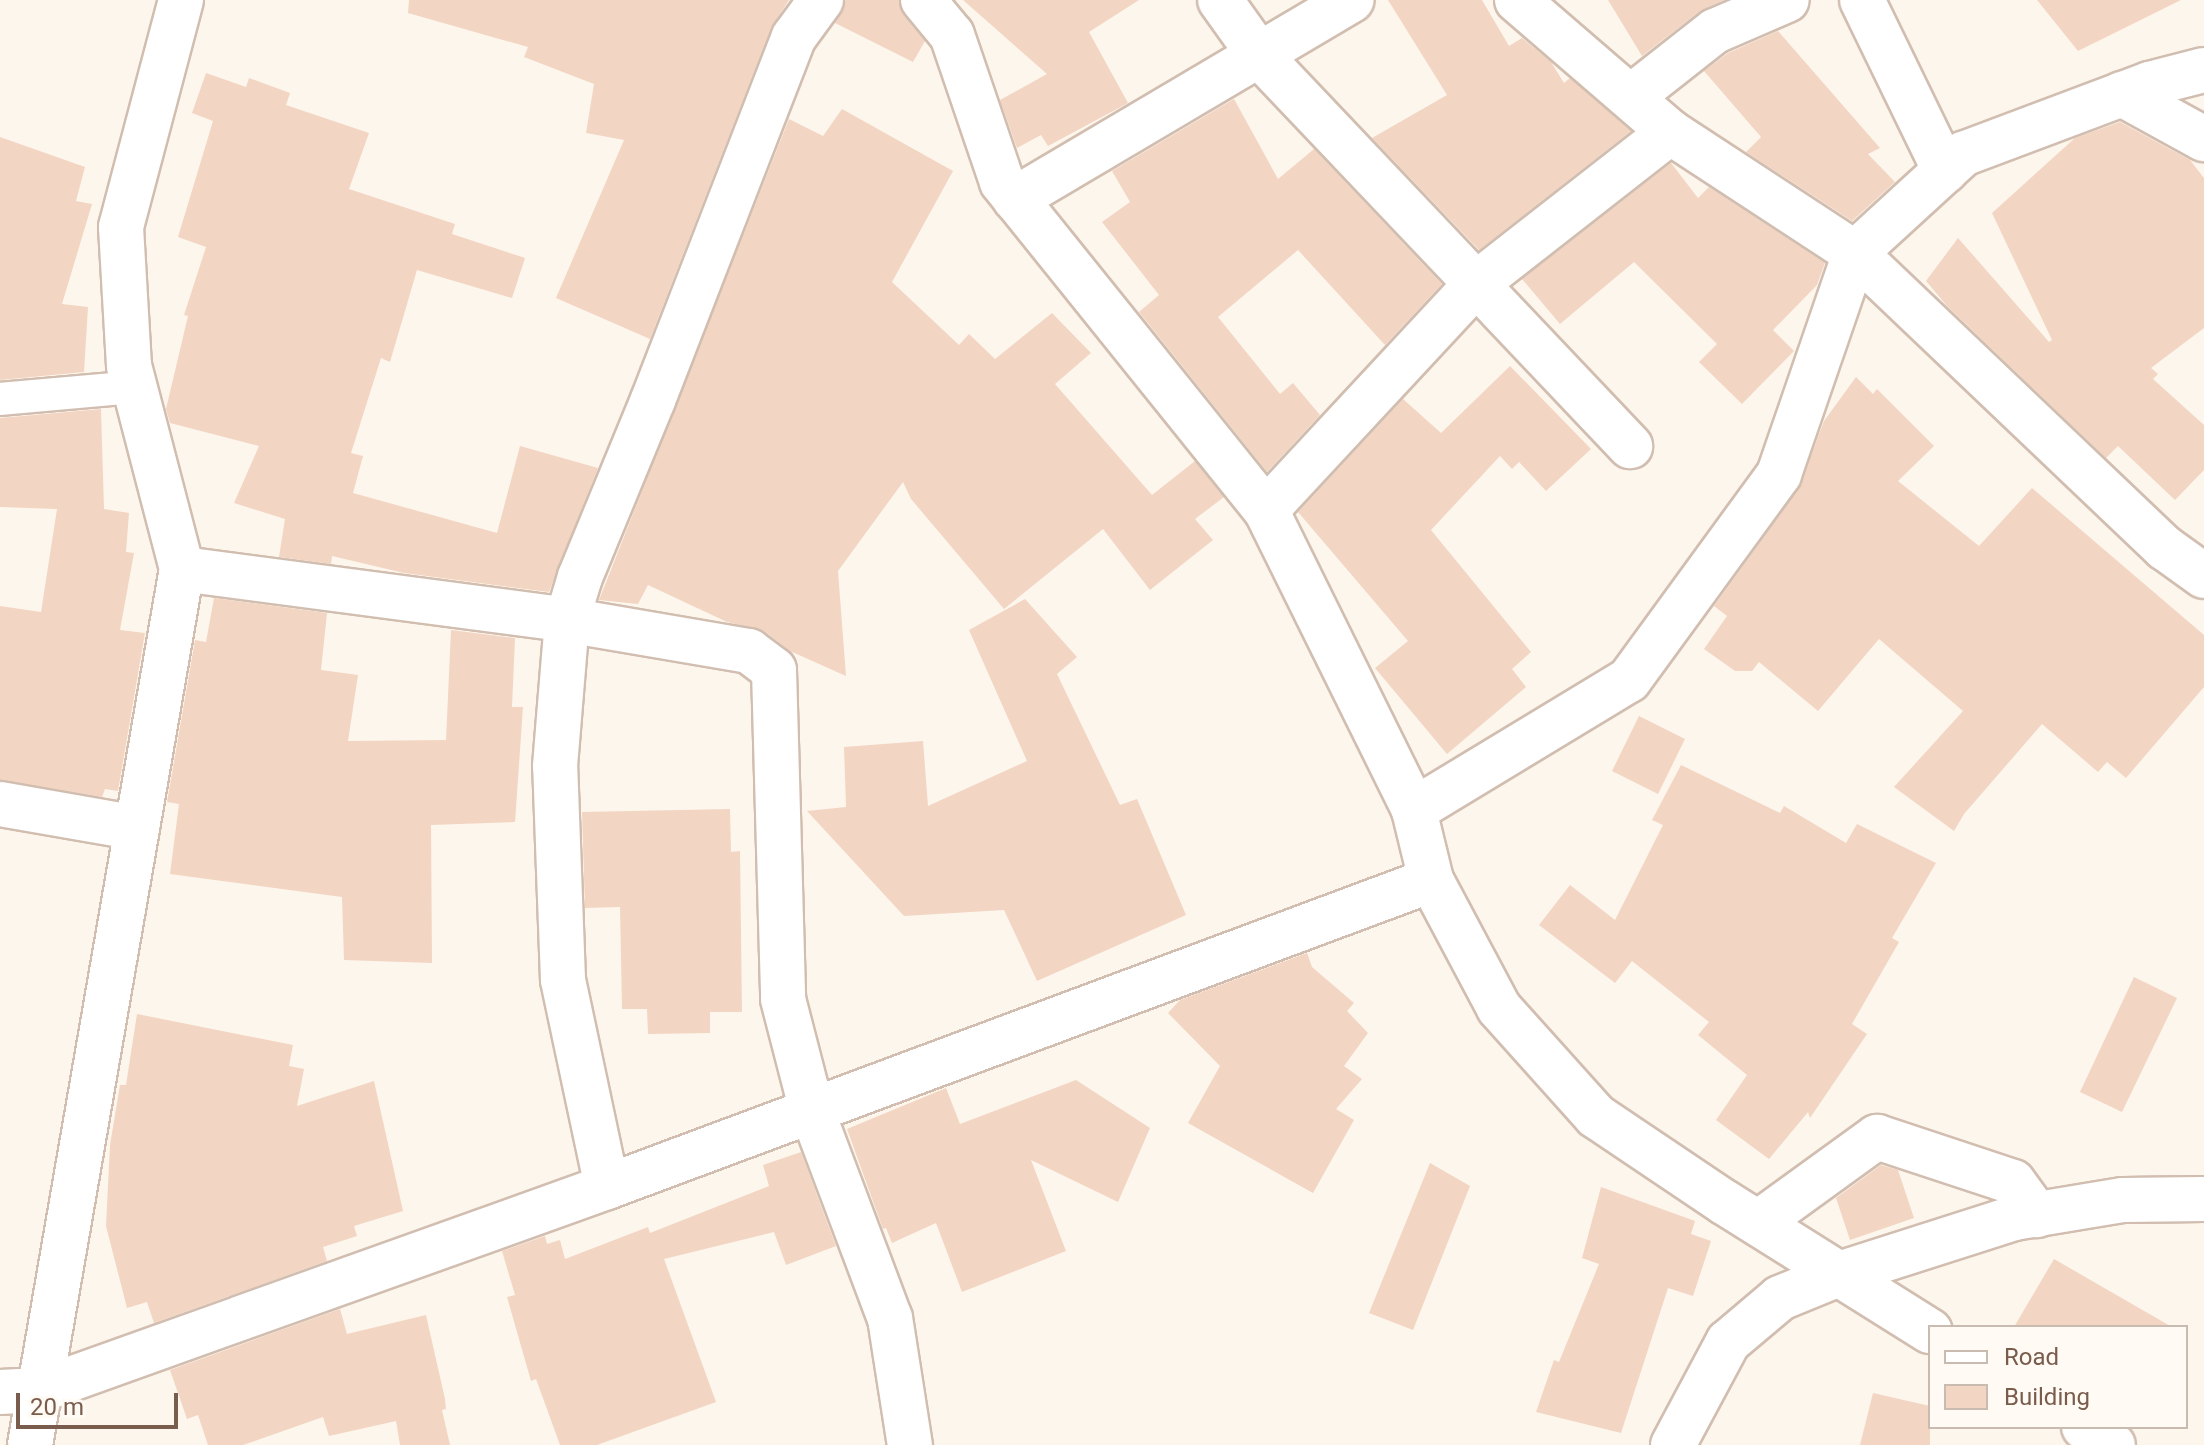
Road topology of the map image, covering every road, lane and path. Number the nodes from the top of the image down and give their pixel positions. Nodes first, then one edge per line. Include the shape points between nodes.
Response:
1 (181, 0) edge
2 (821, 0) edge
3 (923, 0) edge
4 (1220, 0) edge
5 (1352, 0) edge
6 (1517, 0) edge
7 (1787, 0) edge
8 (1862, 0) edge
9 (1260, 56) junction
10 (2204, 70) edge
11 (2122, 94) junction
12 (1631, 97) junction
13 (1670, 132) junction
14 (2204, 139) edge
15 (1945, 171) junction
16 (1015, 199) junction
17 (1855, 253) junction
18 (1477, 283) junction
19 (134, 387) junction
20 (0, 399) edge
21 (1630, 446) dead end
22 (1266, 510) junction
23 (182, 569) junction
24 (2204, 576) edge
25 (567, 620) junction
26 (0, 804) edge
27 (1414, 810) junction
28 (137, 828) junction
29 (1431, 880) junction
30 (812, 1111) junction
31 (607, 1187) junction
32 (2204, 1199) edge
33 (2037, 1215) junction
34 (1758, 1223) junction
35 (1839, 1274) junction
36 (1928, 1330) edge
37 (20, 1391) edge
38 (2087, 1429) edge
39 (30, 1445) edge
40 (910, 1445) edge
41 (1673, 1445) edge
42 (2113, 1445) edge

1 - 19 street via 121,227
2 - 25 street via 794,37
3 - 16 street via 952,35 1002,182
4 - 9 street
5 - 9 street
6 - 12 street
7 - 12 street via 1715,31
8 - 15 street
9 - 16 street
9 - 18 street
10 - 11 street
11 - 14 street
11 - 15 street via 1963,154
12 - 13 street
13 - 17 street
13 - 18 street
15 - 17 street
16 - 22 street
17 - 24 street via 2165,548
17 - 27 street via 1779,474 1629,680
18 - 21 street
18 - 22 street
19 - 20 lane
19 - 23 street
22 - 27 street
23 - 25 street
23 - 28 street
25 - 30 street via 749,651 774,670 783,999
25 - 31 street via 555,766 563,980
26 - 28 street
27 - 29 street
28 - 37 street
29 - 30 street
29 - 34 street via 1499,1008 1596,1116
30 - 31 street
30 - 40 street via 890,1318
31 - 37 street
32 - 33 street via 2123,1200
33 - 34 street via 2013,1182 1877,1137
33 - 35 street
34 - 35 street
35 - 36 street
35 - 41 street via 1780,1298 1728,1342
37 - 39 street
38 - 42 street

